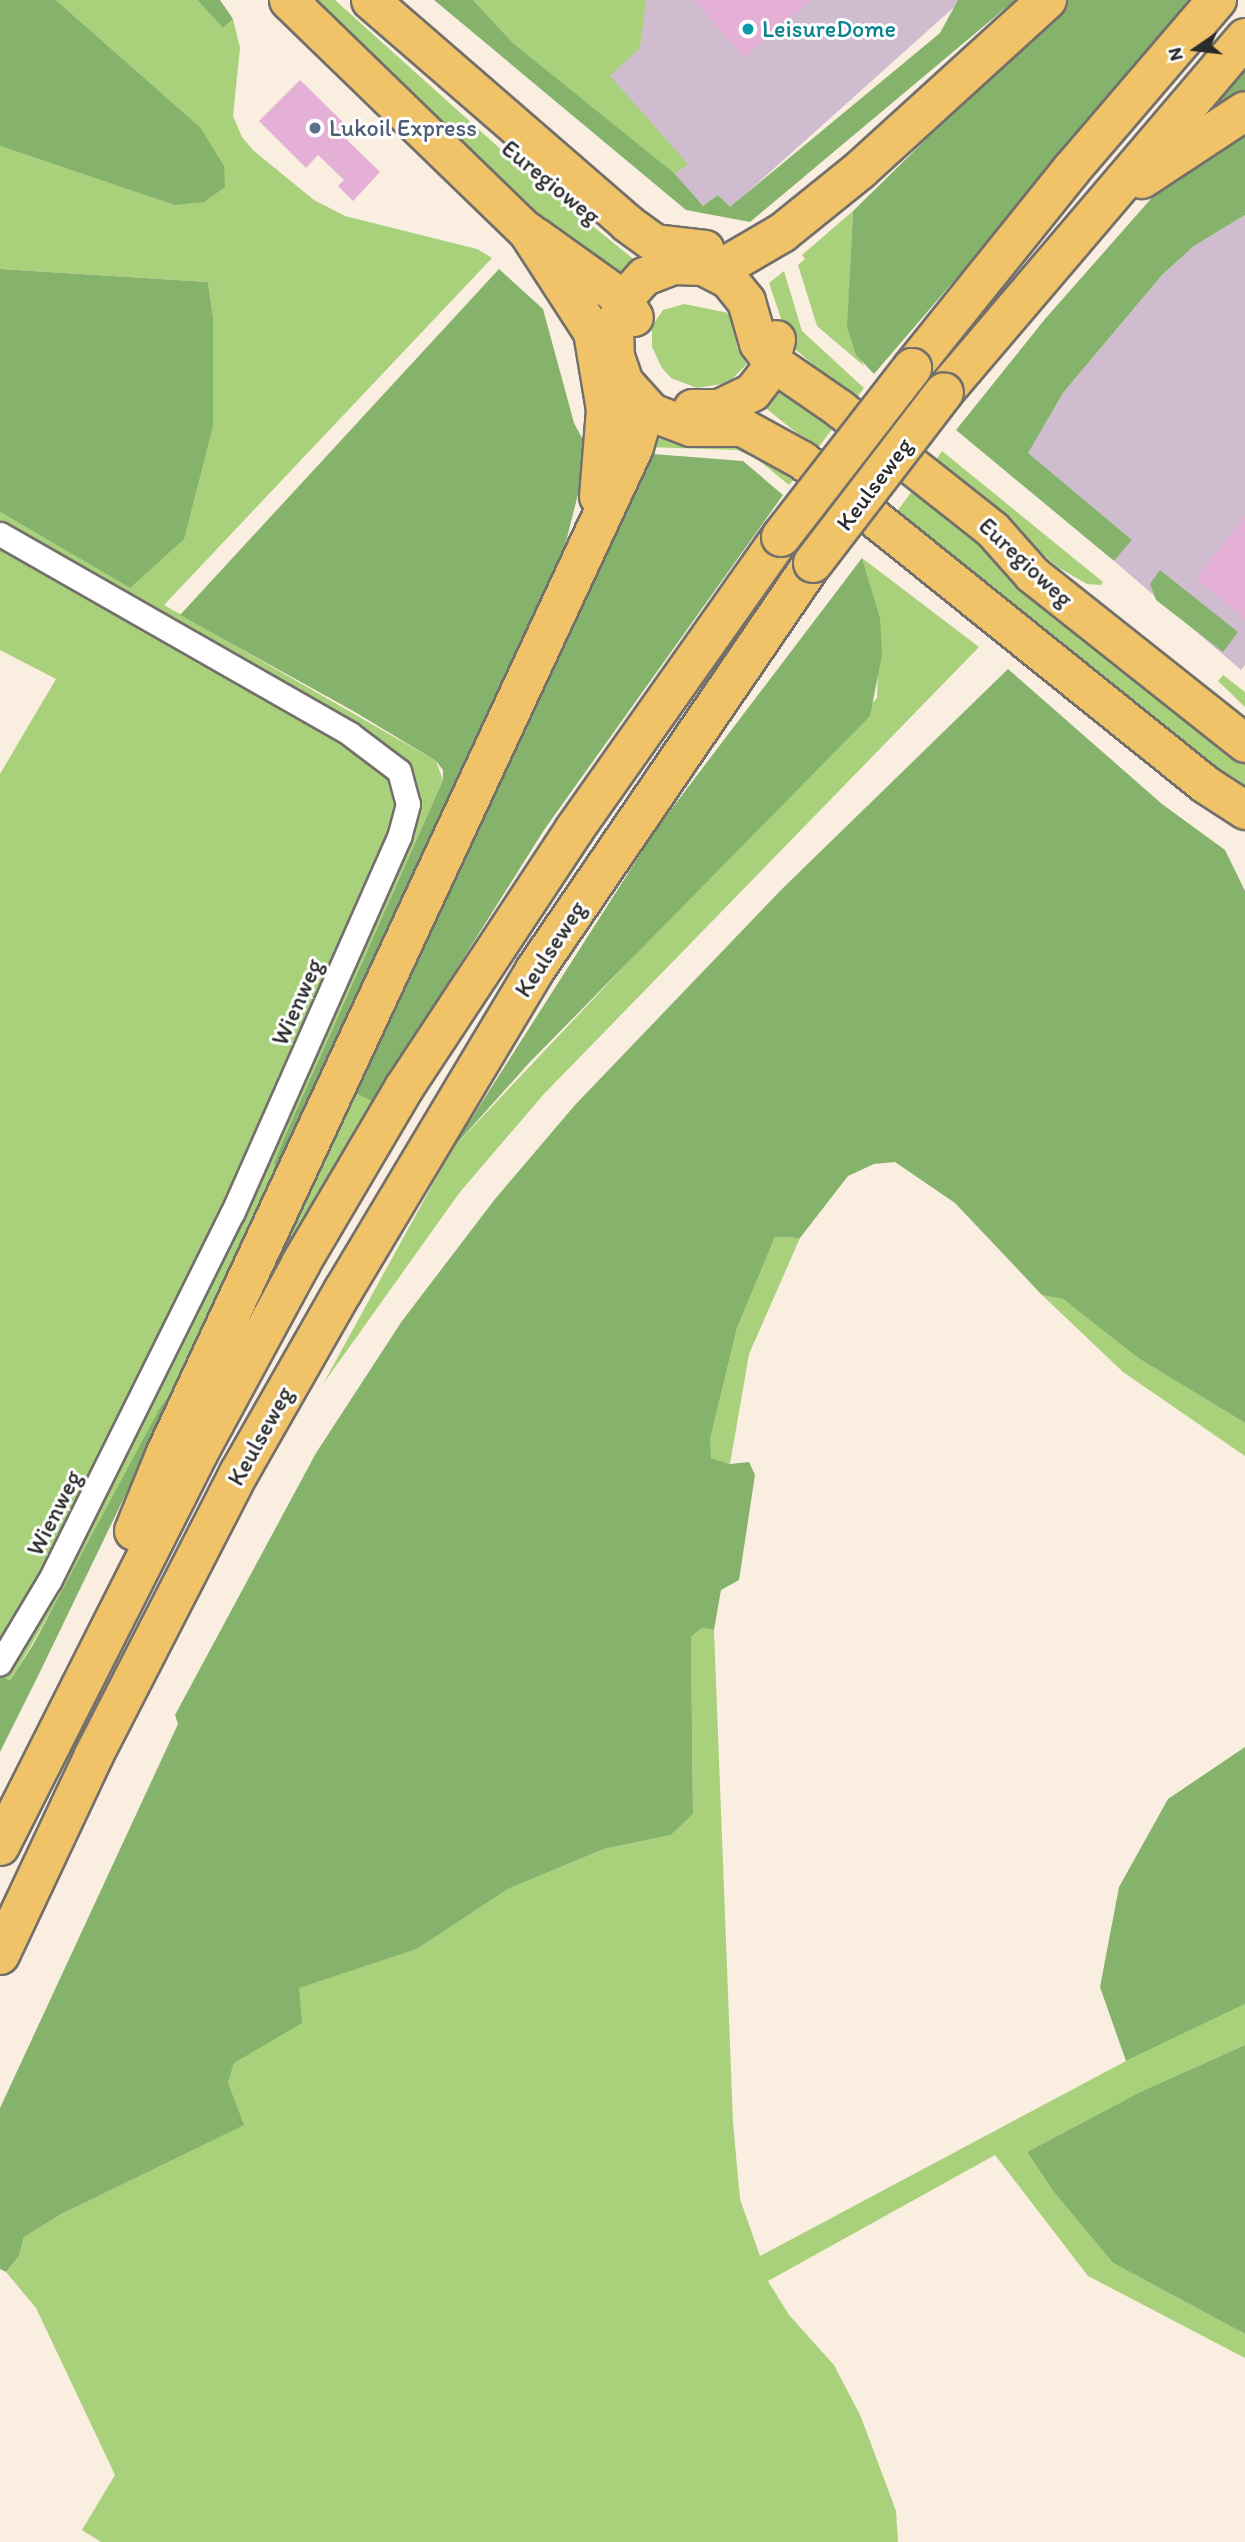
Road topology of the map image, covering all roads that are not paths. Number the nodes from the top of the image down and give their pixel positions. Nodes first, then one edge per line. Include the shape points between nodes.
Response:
1 (288, 0) edge
2 (363, 0) edge
3 (1047, 0) edge
4 (1217, 0) edge
5 (1245, 38) edge
6 (1245, 111) edge
7 (860, 170) junction
8 (1090, 218) junction
9 (528, 232) junction
10 (716, 266) junction
11 (624, 315) junction
12 (774, 350) junction
13 (641, 404) junction
14 (724, 416) junction
15 (597, 524) junction
16 (992, 529) junction
17 (0, 534) edge
18 (1245, 722) edge
19 (1245, 743) edge
20 (1205, 785) junction
21 (1245, 810) edge
22 (1245, 831) edge
23 (0, 1663) edge
24 (47, 1751) junction
25 (0, 1846) edge
26 (0, 1955) edge

1 - 9 main road, Euregioweg
2 - 10 main road, Euregioweg via 627,223 655,243
3 - 7 highway
4 - 24 highway, Keulseweg, bridge via 1072,169 781,537 566,842 404,1088 301,1263
5 - 8 highway, Keulseweg
6 - 8 highway via 1219,124
7 - 10 highway via 796,206
7 - 10 highway via 817,232
8 - 26 highway, Keulseweg, bridge via 944,392 813,563 535,970 239,1473 94,1755
9 - 11 main road, Euregioweg via 605,310
9 - 15 highway via 593,332 606,410
10 - 11 main road via 644,276
10 - 11 main road via 723,295 689,284 671,286
10 - 12 main road via 772,309
11 - 13 main road via 618,369
11 - 14 main road via 633,357 656,392
12 - 14 main road via 752,392
12 - 16 main road, Euregioweg via 839,408
13 - 14 main road via 676,424
13 - 15 highway via 642,423 634,447
14 - 20 main road via 802,460
15 - 24 highway via 165,1455
16 - 18 main road via 1041,561
16 - 19 main road, Euregioweg via 1031,574
17 - 23 street, Wienweg via 350,734 398,771 408,804 399,837 232,1213 49,1581
20 - 21 main road
20 - 22 main road
24 - 25 highway, Keulseweg

